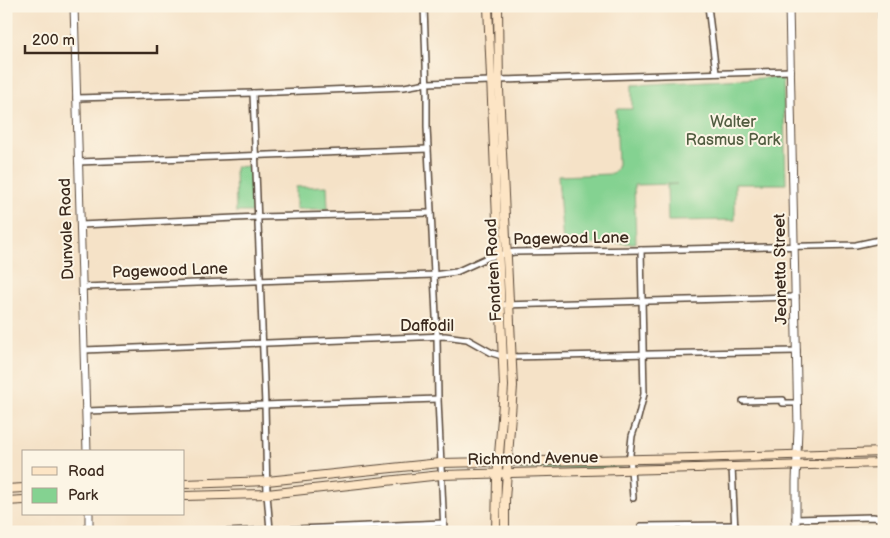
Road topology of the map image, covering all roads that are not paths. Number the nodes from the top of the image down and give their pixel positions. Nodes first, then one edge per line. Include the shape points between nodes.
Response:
1 (74, 6) edge
2 (424, 6) edge
3 (708, 6) edge
4 (789, 6) edge
5 (881, 6) edge
6 (489, 8) edge
7 (498, 8) edge
8 (884, 63) edge
9 (791, 71) junction
10 (716, 73) junction
11 (495, 81) junction
12 (427, 83) junction
13 (253, 93) junction
14 (76, 98) junction
15 (497, 141) junction
16 (428, 149) junction
17 (255, 155) junction
18 (78, 162) junction
19 (495, 196) junction
20 (504, 196) junction
21 (431, 213) junction
22 (258, 218) junction
23 (80, 225) junction
24 (884, 239) edge
25 (794, 246) junction
26 (641, 250) junction
27 (507, 253) junction
28 (498, 255) junction
29 (433, 275) junction
30 (260, 280) junction
31 (82, 287) junction
32 (796, 297) junction
33 (642, 301) junction
34 (510, 304) junction
35 (500, 305) junction
36 (437, 337) junction
37 (262, 344) junction
38 (84, 350) junction
39 (797, 351) junction
40 (643, 354) junction
41 (502, 356) junction
42 (512, 357) junction
43 (438, 399) junction
44 (743, 401) dead end
45 (798, 403) junction
46 (265, 405) junction
47 (86, 411) junction
48 (87, 450) edge
49 (884, 452) edge
50 (797, 454) junction
51 (631, 459) junction
52 (499, 462) junction
53 (508, 462) junction
54 (440, 463) junction
55 (884, 463) edge
56 (797, 466) junction
57 (732, 467) junction
58 (383, 469) junction
59 (631, 470) junction
60 (507, 473) junction
61 (498, 474) junction
62 (325, 475) junction
63 (440, 475) junction
64 (267, 481) junction
65 (384, 481) junction
66 (209, 483) junction
67 (185, 484) edge
68 (22, 488) edge
69 (327, 488) junction
70 (6, 489) edge
71 (267, 494) junction
72 (210, 495) junction
73 (185, 496) edge
74 (633, 498) dead end
75 (22, 500) edge
76 (6, 501) edge
77 (89, 516) edge
78 (795, 519) junction
79 (884, 519) edge
80 (443, 523) junction
81 (735, 525) junction
82 (641, 526) dead end
83 (270, 530) junction
84 (89, 532) edge
85 (227, 532) edge
86 (444, 532) edge
87 (496, 532) edge
88 (505, 532) edge
89 (735, 532) edge
90 (796, 532) edge

1 - 14 street, Dunvale Road
2 - 12 street
3 - 10 street
4 - 9 street, Jeanetta Street
5 - 8 street
6 - 7 main road
6 - 11 main road
7 - 11 main road, Fondren Road
9 - 10 street
9 - 25 street, Jeanetta Street
10 - 11 street
11 - 12 street
11 - 15 main road, Fondren Road
11 - 15 main road, Fondren Road via 501,118
12 - 13 street via 404,87
12 - 16 street
13 - 14 street
13 - 17 street
14 - 18 street, Dunvale Road
15 - 19 main road, Fondren Road
15 - 20 main road, Fondren Road
16 - 17 street
16 - 21 street
17 - 18 street
17 - 22 street
18 - 23 street, Dunvale Road
19 - 20 main road
19 - 28 main road, Fondren Road
20 - 27 main road, Fondren Road
21 - 22 street
21 - 29 street
22 - 23 street
22 - 30 street
23 - 31 street, Dunvale Road
24 - 25 street, Pagewood Lane via 856,244
25 - 26 street, Pagewood Lane
25 - 32 street, Jeanetta Street
26 - 27 street, Pagewood Lane
26 - 33 street
27 - 28 street, Pagewood Lane
27 - 34 main road, Fondren Road
28 - 29 street, Pagewood Lane via 456,272
28 - 35 main road, Fondren Road
29 - 30 street, Pagewood Lane
29 - 36 street
30 - 31 street, Pagewood Lane
30 - 37 street
31 - 38 street, Dunvale Road
32 - 33 street
32 - 39 street, Jeanetta Street
33 - 34 street
33 - 40 street
34 - 35 street
34 - 42 main road, Fondren Road
35 - 41 main road, Fondren Road
36 - 37 street, Daffodil
36 - 41 street, Daffodil via 467,340
36 - 43 street
37 - 38 street, Daffodil
37 - 46 street
38 - 47 street, Dunvale Road
39 - 40 street, Daffodil
39 - 45 street, Jeanetta Street
40 - 42 street, Daffodil
40 - 51 street via 644,394 632,436
41 - 42 street, Daffodil
41 - 52 main road, Fondren Road via 504,386
42 - 53 main road, Fondren Road
43 - 46 street
43 - 54 street
44 - 45 street
45 - 50 street, Jeanetta Street
46 - 47 street
46 - 64 street
47 - 48 street, Dunvale Road
49 - 50 main road, Richmond Avenue
50 - 51 main road, Richmond Avenue
50 - 56 street, Jeanetta Street
51 - 53 main road, Richmond Avenue
51 - 59 street
52 - 53 main road, Richmond Avenue
52 - 54 main road, Richmond Avenue
52 - 61 main road, Fondren Road
53 - 60 main road, Fondren Road
54 - 58 main road, Richmond Avenue
54 - 63 street
55 - 56 main road, Richmond Avenue
56 - 57 main road, Richmond Avenue
56 - 78 street, Jeanetta Street
57 - 59 main road, Richmond Avenue
57 - 81 street
58 - 62 main road, Richmond Avenue
58 - 65 main road
59 - 60 main road, Richmond Avenue
59 - 74 street
60 - 61 main road, Richmond Avenue
60 - 88 main road, Fondren Road
61 - 63 main road, Richmond Avenue
61 - 87 main road, Fondren Road
62 - 64 main road, Richmond Avenue
62 - 69 main road
63 - 65 main road, Richmond Avenue
63 - 80 street
64 - 66 main road, Richmond Avenue
64 - 71 street
65 - 69 main road, Richmond Avenue
66 - 67 main road, Richmond Avenue
66 - 72 main road
68 - 70 main road
69 - 71 main road, Richmond Avenue
71 - 72 main road, Richmond Avenue
71 - 83 street
72 - 73 main road, Richmond Avenue
75 - 76 main road
77 - 84 street
78 - 79 street
78 - 90 street, Jeanetta Street
80 - 83 street
80 - 86 street
81 - 82 street
81 - 89 street
83 - 85 street

